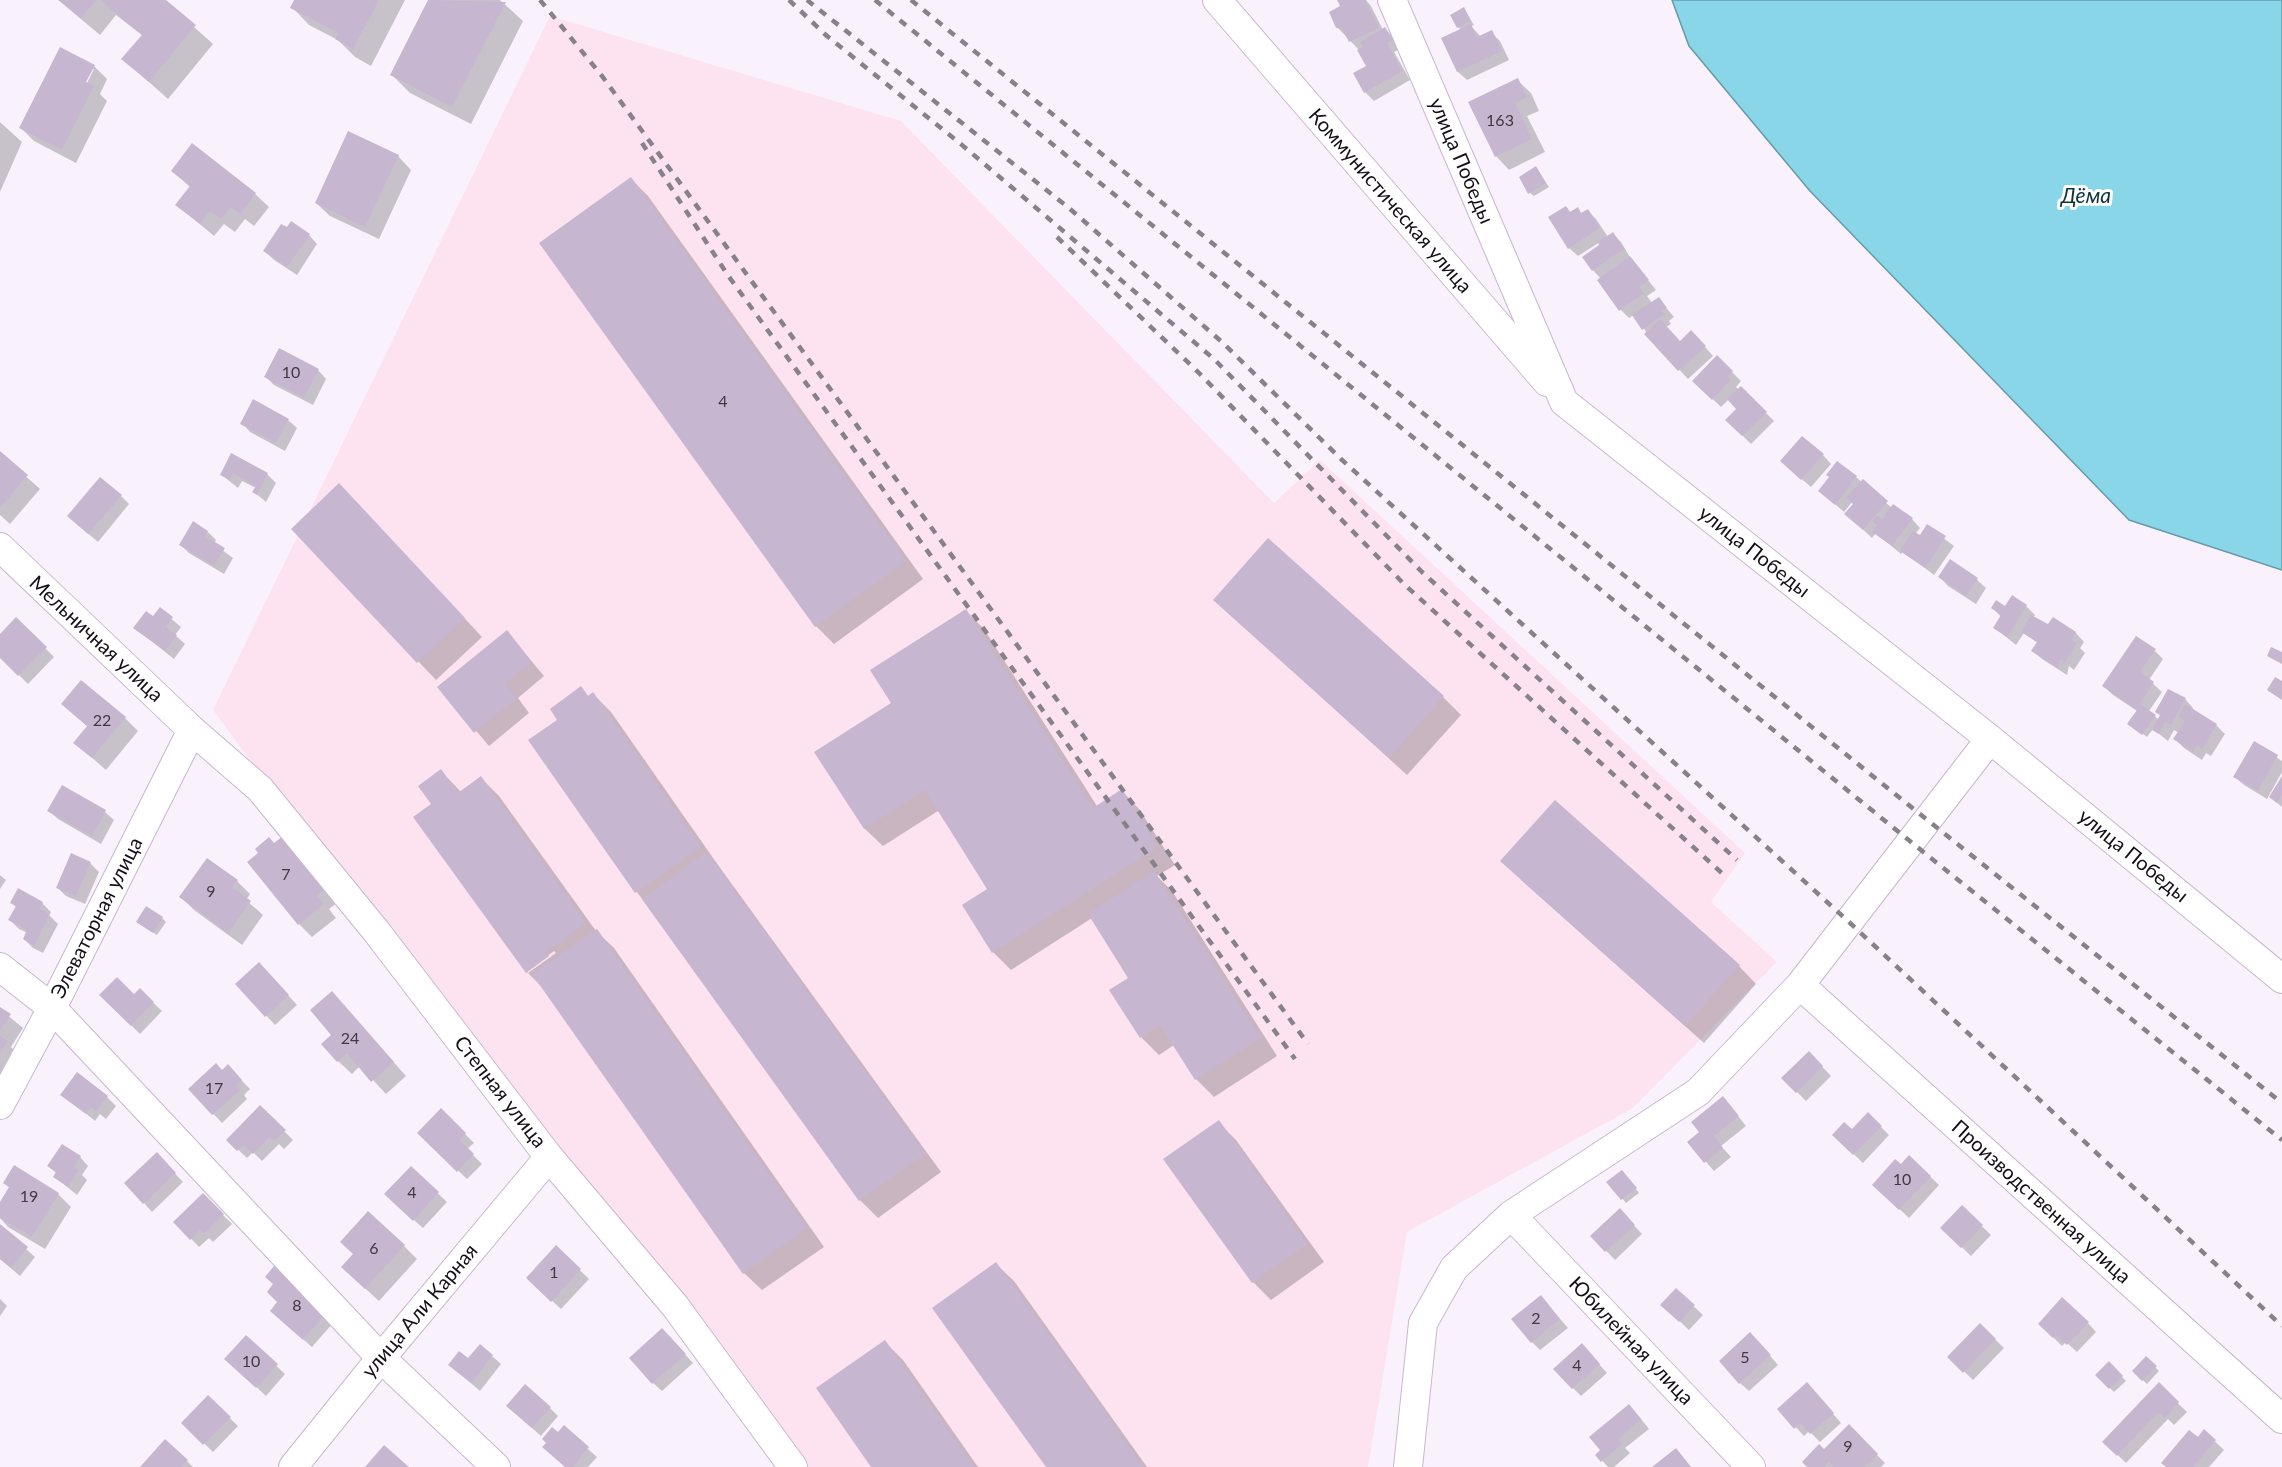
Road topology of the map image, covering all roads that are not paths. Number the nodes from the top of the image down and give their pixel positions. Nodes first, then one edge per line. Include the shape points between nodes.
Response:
1 (1217, 0) edge
2 (1392, 0) edge
3 (1501, 256) junction
4 (1460, 282) junction
5 (1564, 402) junction
6 (0, 548) edge
7 (192, 729) junction
8 (1990, 739) junction
9 (0, 967) edge
10 (2282, 979) edge
11 (1800, 985) junction
12 (52, 1008) junction
13 (0, 1105) edge
14 (549, 1157) junction
15 (1511, 1215) junction
16 (381, 1358) junction
17 (2282, 1419) edge
18 (292, 1467) edge
19 (496, 1467) edge
20 (793, 1467) edge
21 (1408, 1467) edge
22 (1751, 1467) edge

1 - 4 street, Коммунистическая улица
2 - 3 street, улица Победы
3 - 4 street via 1489,276 1475,282
3 - 5 street, улица Победы
4 - 5 street, Коммунистическая улица
5 - 8 street, улица Победы
6 - 7 street, Мельничная улица
7 - 12 street, Элеваторная улица
7 - 14 street, Степная улица via 260,789 376,931
8 - 10 street, улица Победы
8 - 11 street
9 - 12 street
11 - 15 street via 1698,1092
11 - 17 street, Производственная улица
12 - 13 street, Элеваторная улица
12 - 16 street
14 - 16 street, улица Али Карная
14 - 20 street, Степная улица via 675,1306
15 - 21 street via 1454,1268 1423,1323
15 - 22 street, Юбилейная улица
16 - 18 street, улица Али Карная
16 - 19 street

